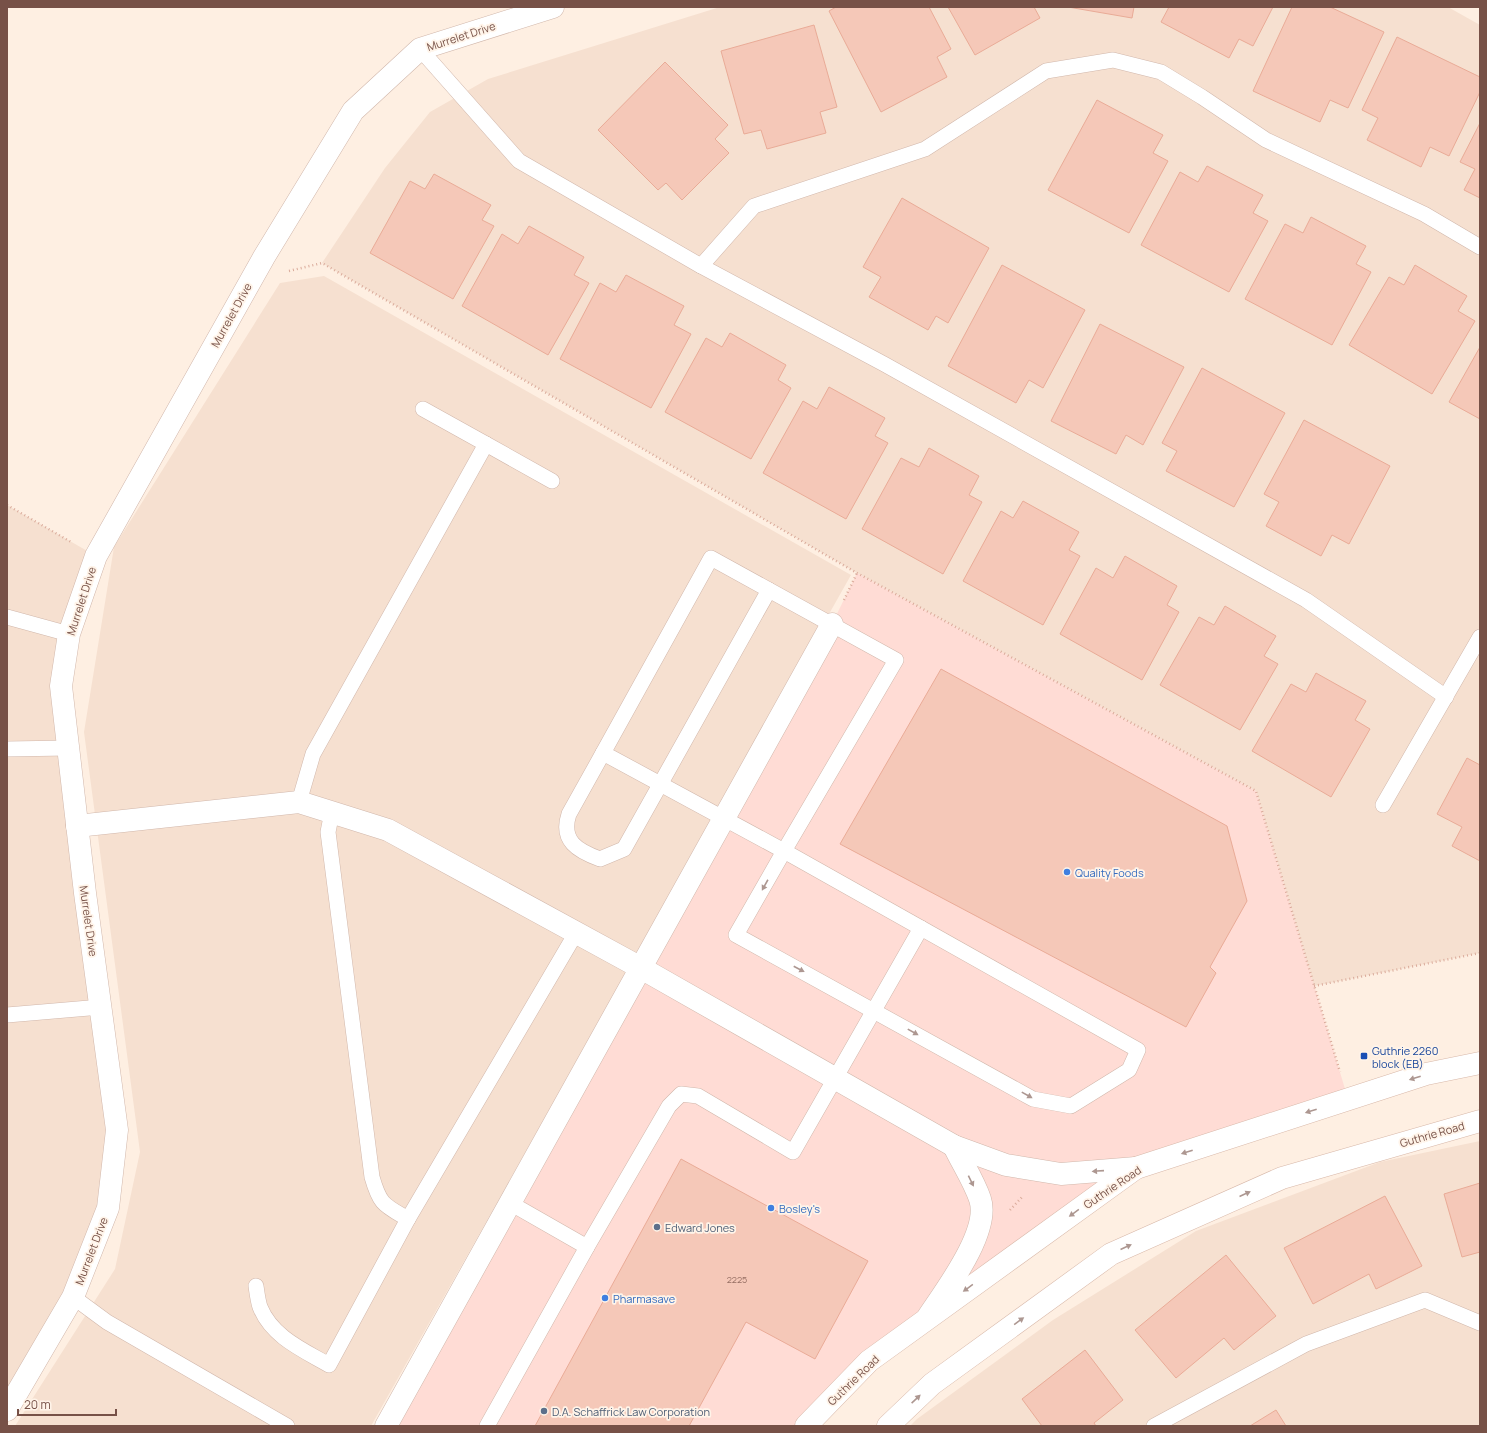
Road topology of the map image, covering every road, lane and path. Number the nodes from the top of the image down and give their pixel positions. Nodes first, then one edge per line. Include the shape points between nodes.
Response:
1 (553, 7) edge
2 (420, 49) junction
3 (1480, 247) edge
4 (322, 263) dead end
5 (702, 266) junction
6 (423, 409) dead end
7 (486, 444) junction
8 (552, 481) dead end
9 (7, 505) edge
10 (96, 556) junction
11 (769, 590) junction
12 (7, 617) edge
13 (832, 624) junction
14 (69, 634) junction
15 (1480, 637) edge
16 (1446, 697) junction
17 (68, 748) junction
18 (7, 749) edge
19 (603, 753) junction
20 (660, 784) junction
21 (299, 802) junction
22 (1383, 805) dead end
23 (332, 812) junction
24 (724, 820) junction
25 (77, 826) junction
26 (784, 850) junction
27 (921, 928) junction
28 (576, 933) junction
29 (1480, 953) edge
30 (640, 968) junction
31 (1314, 986) junction
32 (102, 1007) junction
33 (874, 1010) junction
34 (7, 1015) edge
35 (1480, 1063) edge
36 (834, 1079) junction
37 (1348, 1099) junction
38 (1480, 1121) edge
39 (954, 1146) junction
40 (1136, 1168) junction
41 (1023, 1196) dead end
42 (510, 1203) junction
43 (1008, 1211) dead end
44 (408, 1219) junction
45 (586, 1247) junction
46 (256, 1286) dead end
47 (73, 1297) junction
48 (928, 1317) junction
49 (1480, 1323) edge
50 (7, 1410) edge
51 (287, 1426) edge
52 (386, 1426) edge
53 (487, 1426) edge
54 (806, 1426) edge
55 (888, 1426) edge
56 (1154, 1426) edge

1 - 2 street, Murrelet Drive
2 - 5 lane via 519,162
2 - 10 street, Murrelet Drive via 353,111 264,257
3 - 5 lane via 1424,214 1266,140 1161,72 1113,60 1046,71 925,149 754,206
4 - 31 path via 857,573 1256,791
5 - 16 lane via 884,364 1306,600
6 - 7 lane
7 - 8 lane
7 - 21 lane via 313,754
9 - 10 path
10 - 14 street, Murrelet Drive
11 - 13 lane
11 - 19 lane via 711,558
11 - 20 lane
12 - 14 lane
13 - 24 street
13 - 26 lane via 896,660
14 - 17 street, Murrelet Drive via 61,686
15 - 16 lane
16 - 22 lane
17 - 18 lane
17 - 25 street, Murrelet Drive
19 - 20 lane
19 - 20 lane via 566,824 571,843 582,853 600,859 624,849
20 - 24 lane
21 - 23 street
21 - 25 street
23 - 28 street via 388,830
23 - 44 lane via 328,832 372,1177 377,1197 388,1208
24 - 26 lane
24 - 30 street
25 - 32 street, Murrelet Drive
26 - 27 lane
26 -> 33 lane via 736,935
27 - 33 lane
33 -> 27 lane via 1033,1099 1070,1106 1129,1070 1138,1050
28 - 30 street
28 - 44 lane
29 - 31 path
30 - 36 street
30 - 42 street
31 - 37 path
32 - 34 lane
32 - 47 street, Murrelet Drive via 117,1130 108,1208
33 - 36 lane
35 -> 37 street, Guthrie Road via 1426,1074
36 - 39 street
36 - 45 lane via 793,1152 698,1096 681,1094 669,1106
37 -> 40 street, Guthrie Road
55 -> 38 street, Guthrie Road via 932,1384 1111,1254 1282,1178
40 -> 39 street via 1061,1174 1006,1165
39 -> 48 street via 981,1200 980,1221 972,1247
40 -> 48 street, Guthrie Road
41 - 43 path
42 - 45 lane
42 - 52 street
44 - 46 lane via 329,1365 282,1338 260,1307
45 - 53 lane
47 - 50 street, Murrelet Drive
47 - 51 lane via 107,1322
48 - 54 street, Guthrie Road via 869,1362
49 - 56 lane via 1425,1300 1306,1344

